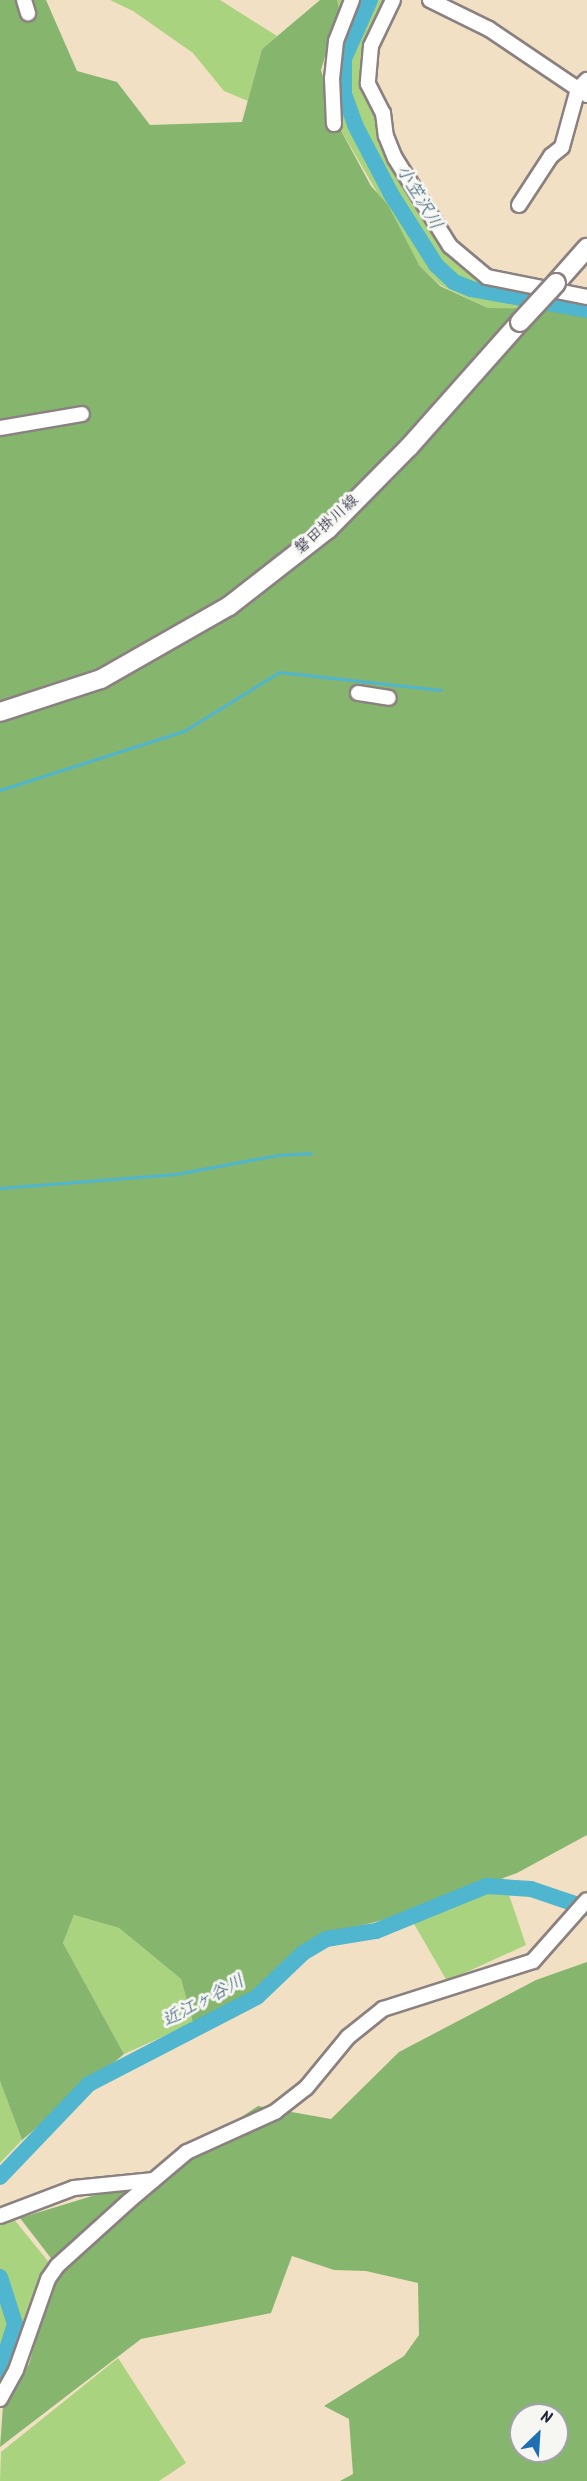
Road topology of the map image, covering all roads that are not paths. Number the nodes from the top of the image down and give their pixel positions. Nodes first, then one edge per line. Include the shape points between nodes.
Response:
1 (352, 0) edge
2 (393, 0) edge
3 (430, 0) edge
4 (584, 88) edge
5 (334, 123) dead end
6 (519, 205) dead end
7 (587, 248) edge
8 (587, 297) edge
9 (82, 414) dead end
10 (0, 428) edge
11 (357, 693) dead end
12 (389, 698) dead end
13 (0, 712) edge
14 (583, 1904) edge
15 (154, 2180) junction
16 (0, 2216) edge
17 (0, 2399) edge

1 - 5 street via 336,41 332,79
2 - 8 street via 370,46 368,84 383,113 394,158 450,246 487,277
3 - 4 street via 489,29
4 - 6 street via 562,147 551,156
7 - 13 main road, 磐田掛川線, bridge via 409,447 328,529 229,606 101,679
9 - 10 street
11 - 12 street
14 - 15 street via 533,1961 383,2009 348,2037 306,2088 275,2112 195,2148
15 - 16 street via 74,2188
15 - 17 street via 57,2266 48,2279 16,2370

